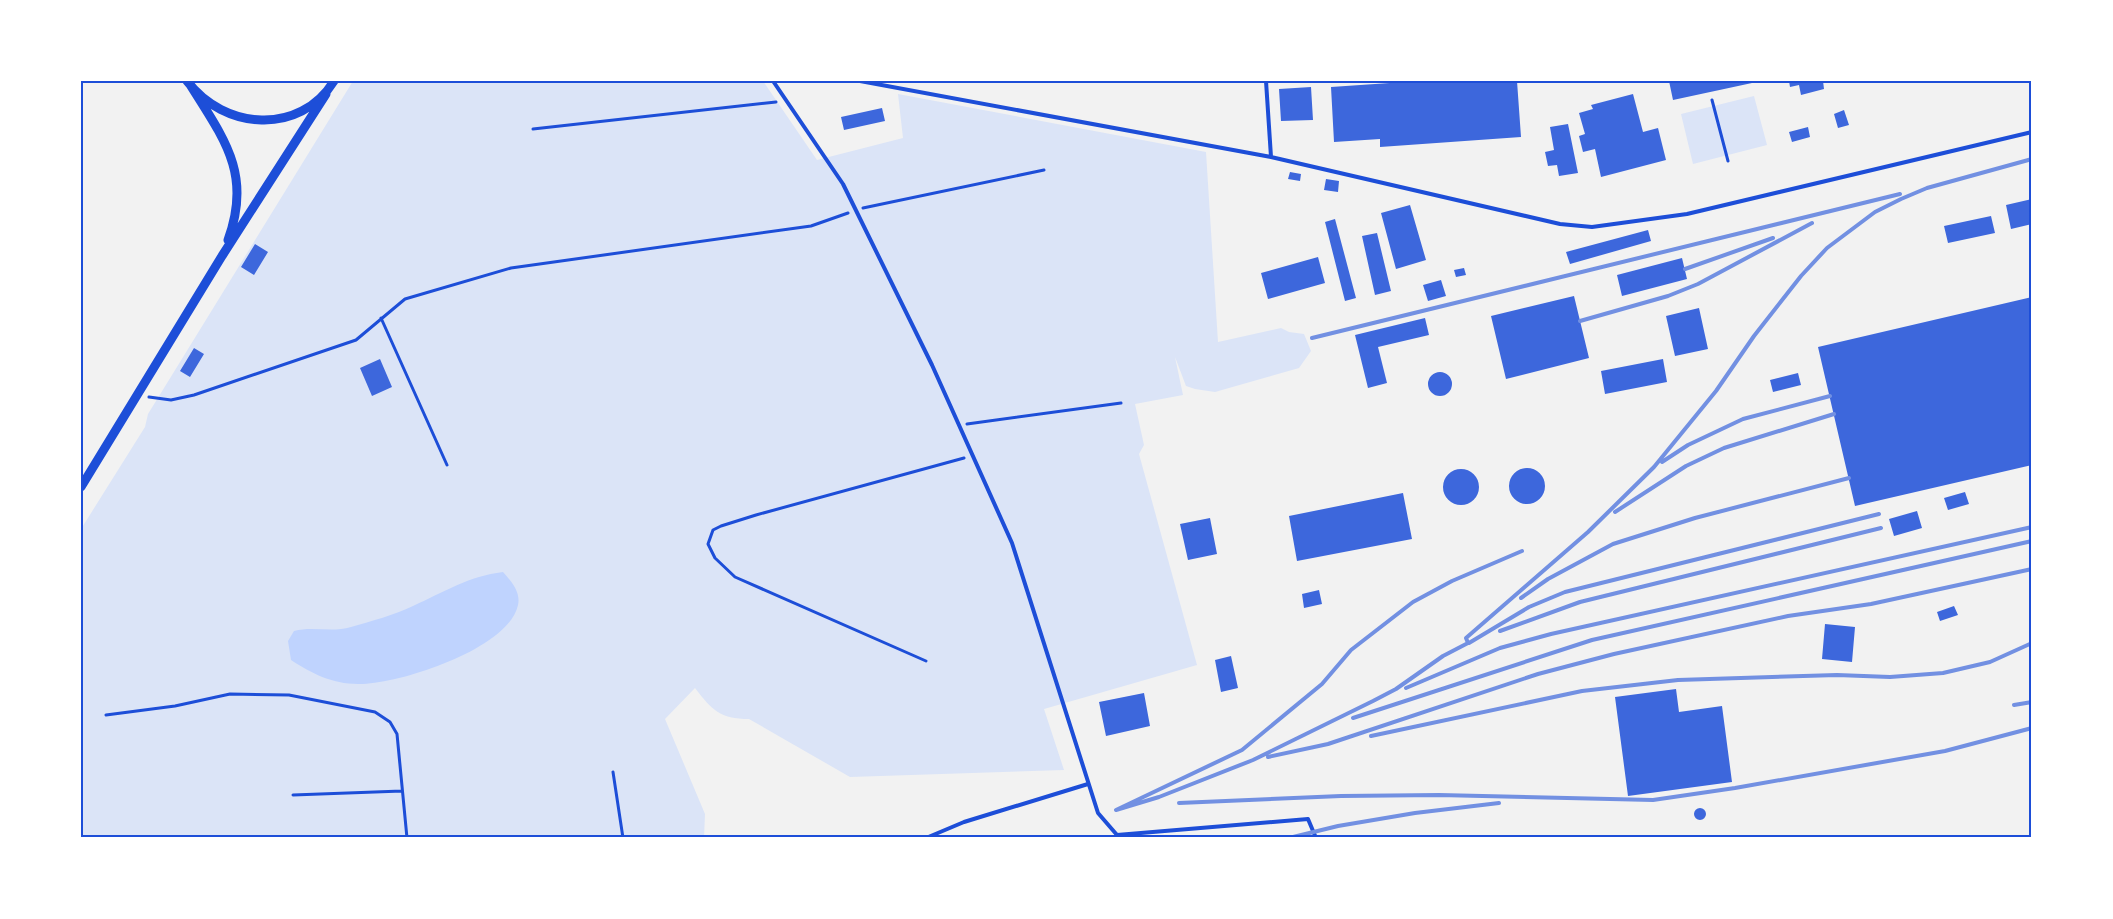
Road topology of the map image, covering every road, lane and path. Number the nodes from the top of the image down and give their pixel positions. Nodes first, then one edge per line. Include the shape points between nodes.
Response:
1 (334, 81) edge
2 (773, 81) edge
3 (860, 81) edge
4 (1266, 81) edge
5 (189, 83) edge
6 (326, 94) junction
7 (1712, 100) dead end
8 (786, 101) junction
9 (533, 130) dead end
10 (2032, 132) edge
11 (1271, 157) junction
12 (1728, 161) dead end
13 (1044, 170) dead end
14 (856, 210) junction
15 (222, 256) junction
16 (381, 318) junction
17 (139, 393) junction
18 (1121, 403) dead end
19 (959, 426) junction
20 (972, 456) junction
21 (447, 465) dead end
22 (81, 487) edge
23 (926, 661) dead end
24 (106, 715) dead end
25 (613, 772) dead end
26 (1088, 784) junction
27 (402, 791) junction
28 (293, 795) dead end
29 (408, 838) edge
30 (623, 838) edge
31 (926, 838) edge
32 (1316, 838) edge

1 - 6 street
2 - 8 lane
3 - 11 lane
4 - 11 lane
5 - 6 street via 220,110 238,118 270,122 300,113
5 - 15 street via 228,149 239,186 233,227
6 - 15 street
7 - 12 path
8 - 9 path
8 - 14 lane via 843,184
10 - 11 lane via 1687,214 1592,227 1560,224
13 - 14 path
14 - 16 path via 811,226 511,268 405,299
14 - 19 lane
15 - 17 street
16 - 17 path via 356,340 194,395 172,400 152,399
16 - 21 path
17 - 22 street
18 - 19 path
19 - 20 lane
20 - 23 path via 756,515 721,526 709,537 708,544 715,558 735,577
20 - 26 lane via 1012,544
24 - 27 path via 175,706 230,694 289,695 375,712 390,722 397,734
25 - 30 path
26 - 31 lane via 964,822
26 - 32 lane via 1098,813 1117,835 1308,819
27 - 28 path
27 - 29 path

